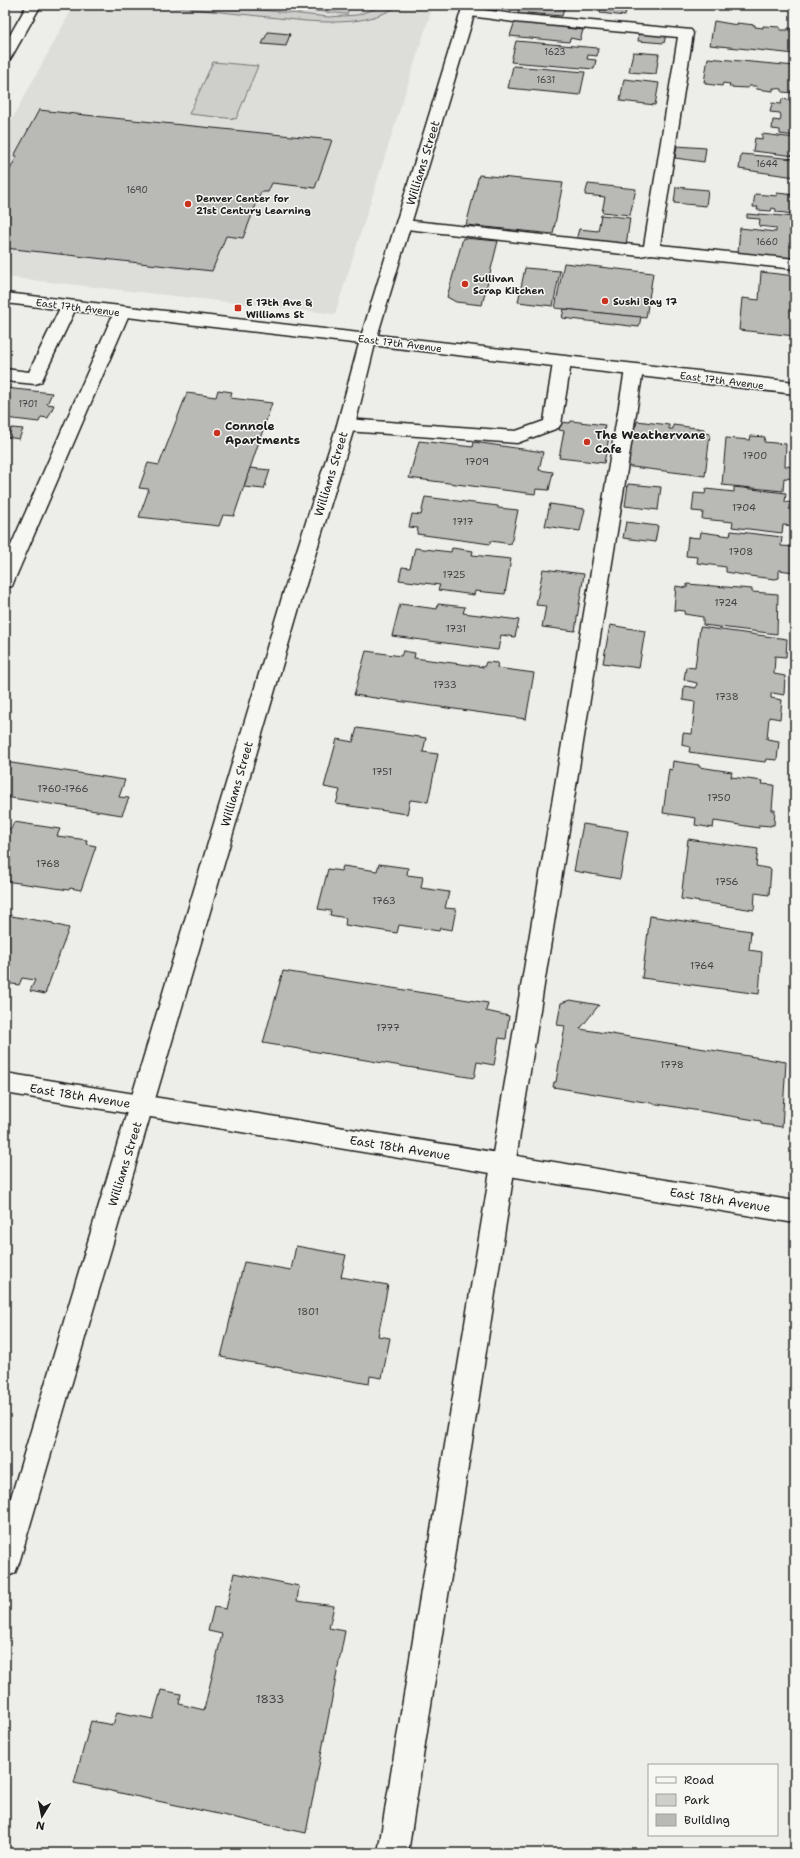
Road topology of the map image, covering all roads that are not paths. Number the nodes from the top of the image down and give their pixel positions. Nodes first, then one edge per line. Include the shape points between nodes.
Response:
1 (34, 5) edge
2 (469, 8) edge
3 (5, 56) edge
4 (404, 225) junction
5 (651, 249) junction
6 (795, 264) edge
7 (5, 298) edge
8 (68, 306) junction
9 (122, 312) junction
10 (368, 340) junction
11 (562, 363) junction
12 (634, 370) junction
13 (5, 375) edge
14 (795, 388) edge
15 (346, 425) junction
16 (5, 581) edge
17 (5, 1083) edge
18 (142, 1106) junction
19 (503, 1165) junction
20 (795, 1212) edge
21 (5, 1563) edge
22 (393, 1853) edge

1 - 3 street
2 - 4 street, Williams Street
2 - 5 street via 514,18 686,33
4 - 5 street via 640,251
4 - 10 street, Williams Street
5 - 6 street
7 - 8 street, East 17th Avenue
8 - 9 street, East 17th Avenue
8 - 13 street via 35,378
9 - 10 street, East 17th Avenue
9 - 16 street
10 - 11 street, East 17th Avenue
10 - 15 street, Williams Street
11 - 12 street, East 17th Avenue
11 - 15 street via 552,424 518,436
12 - 14 street, East 17th Avenue
12 - 19 street
15 - 18 street, Williams Street via 292,598
17 - 18 street, East 18th Avenue
18 - 19 street, East 18th Avenue
18 - 21 street, Williams Street
19 - 20 street, East 18th Avenue
19 - 22 street

